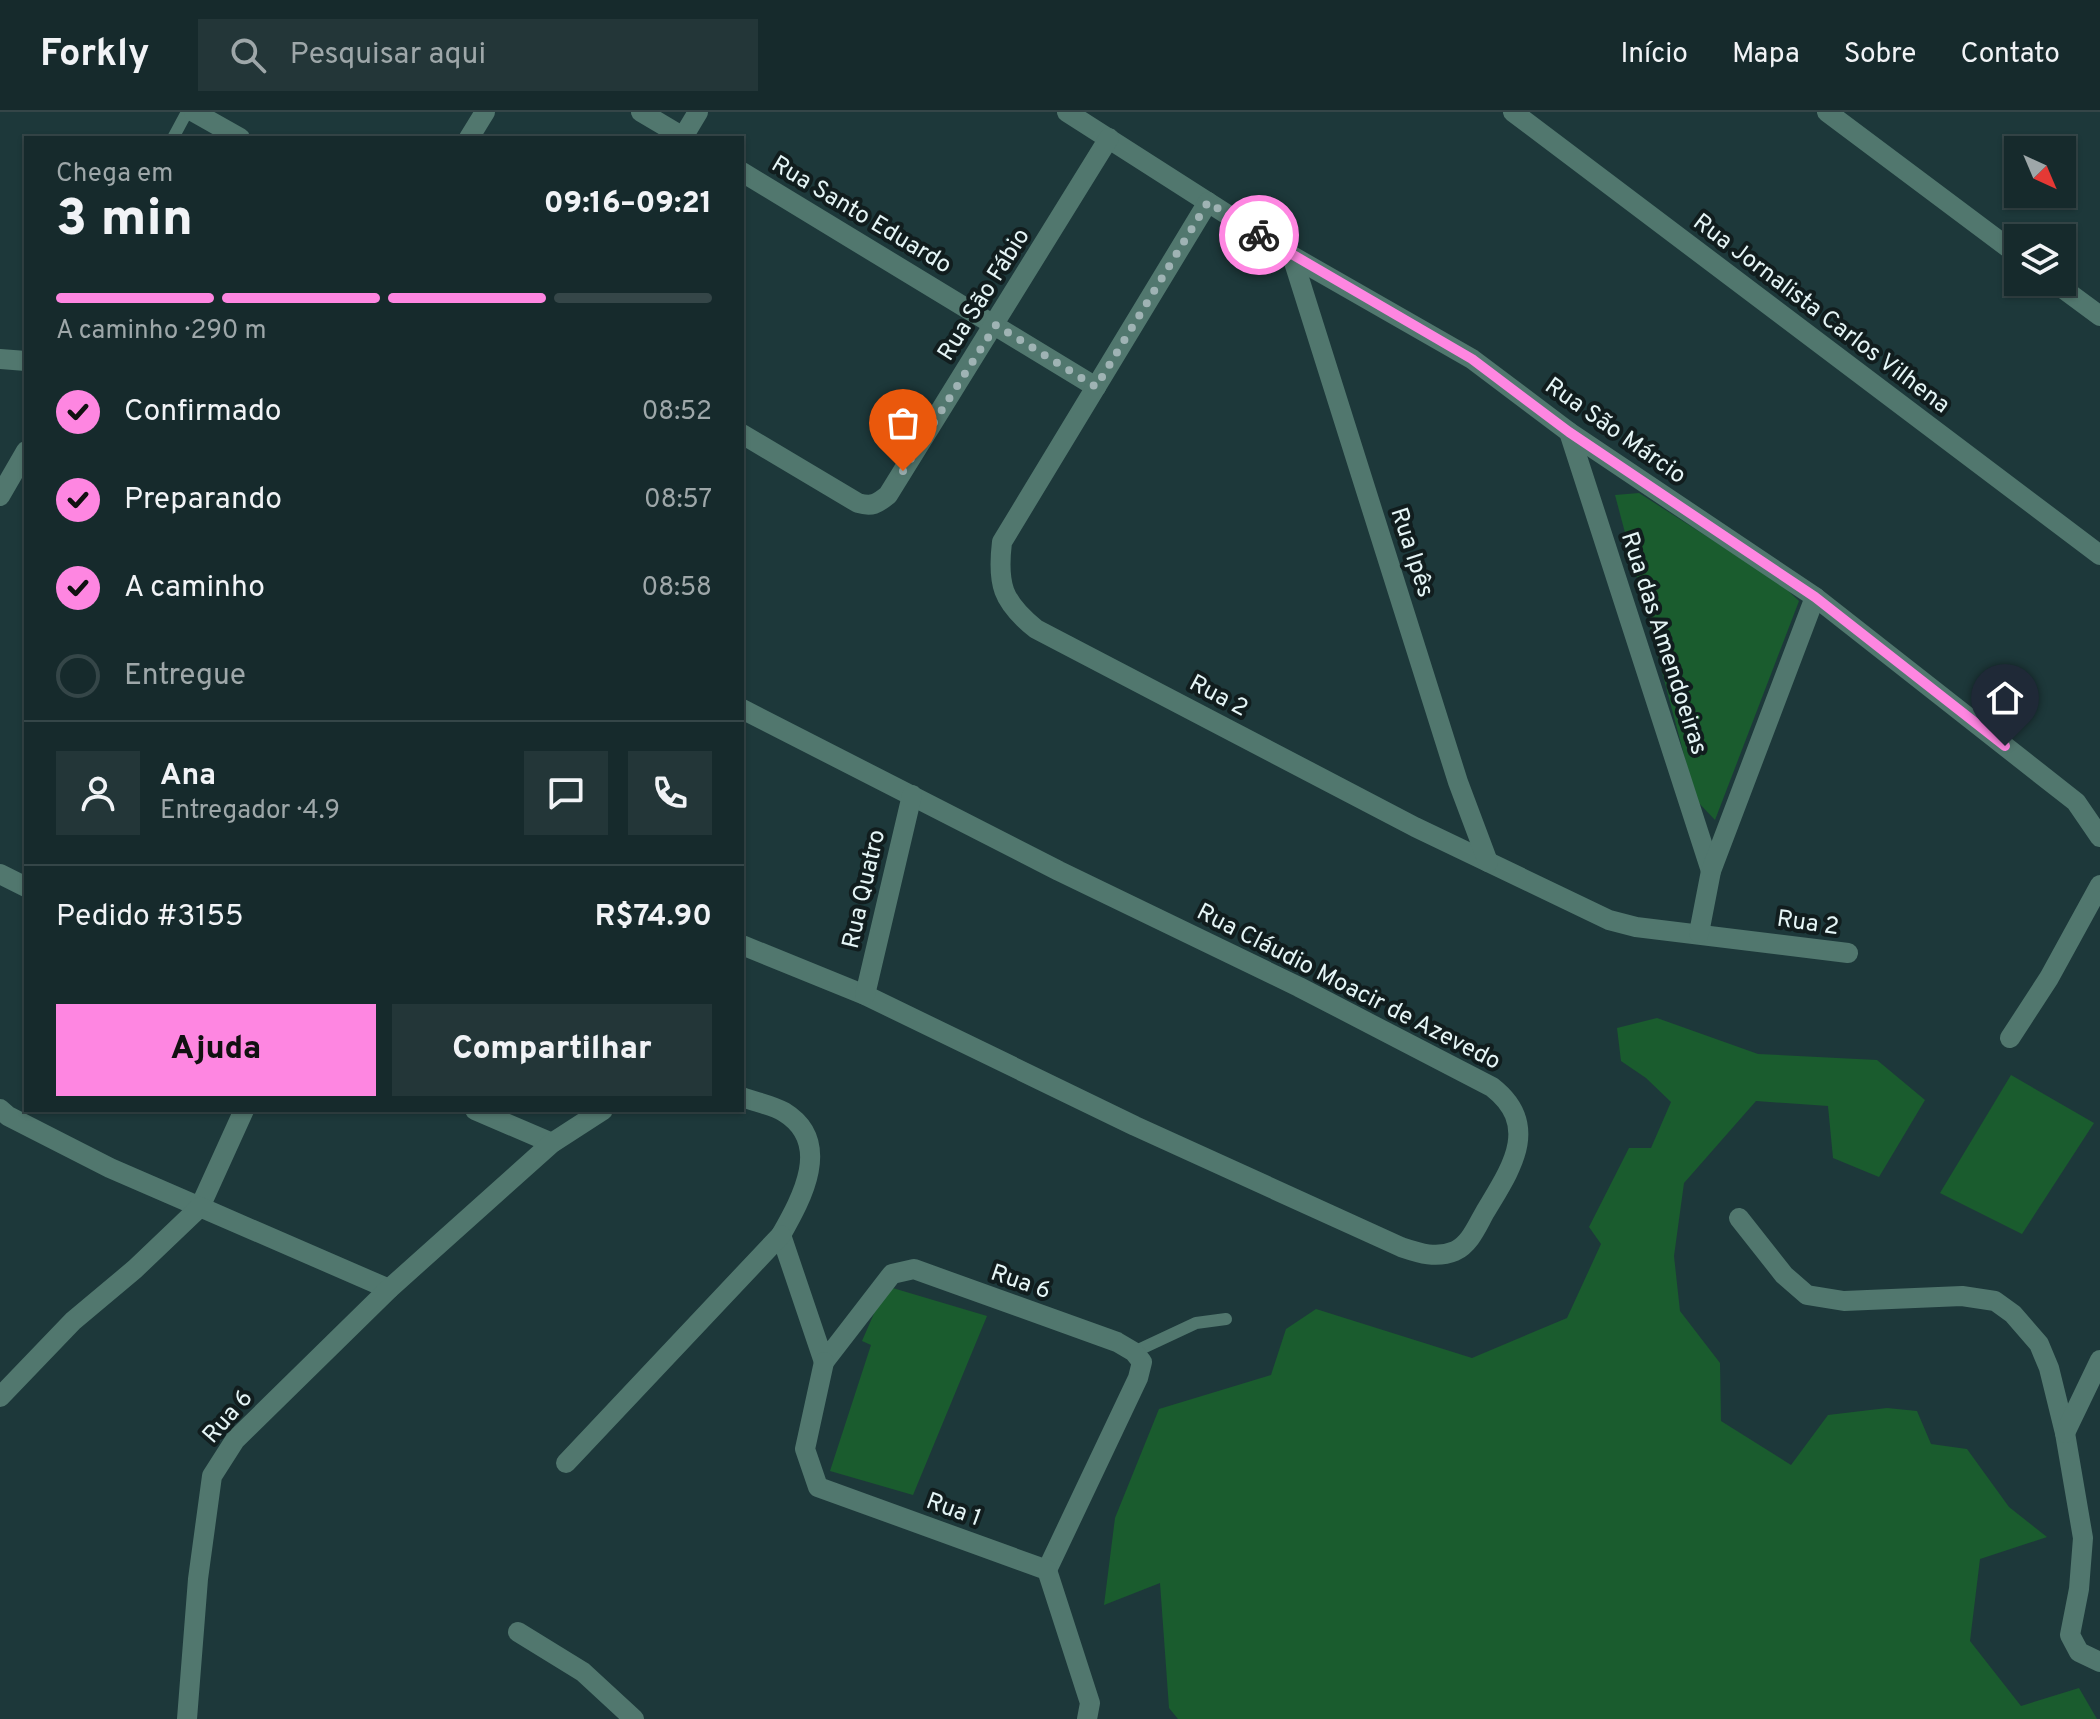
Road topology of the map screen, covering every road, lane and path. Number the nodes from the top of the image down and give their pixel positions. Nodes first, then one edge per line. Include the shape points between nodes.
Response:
1 (187, 112) edge
2 (194, 112) edge
3 (485, 112) edge
4 (641, 112) edge
5 (698, 112) edge
6 (1067, 112) edge
7 (1513, 112) edge
8 (1827, 112) edge
9 (174, 136) edge
10 (236, 136) edge
11 (470, 136) edge
12 (682, 136) edge
13 (685, 136) edge
14 (1109, 138) junction
15 (744, 173) edge
16 (1208, 202) junction
17 (2004, 245) edge
18 (1292, 256) junction
19 (2073, 296) edge
20 (2100, 316) edge
21 (996, 325) junction
22 (0, 359) edge
23 (24, 361) edge
24 (1096, 387) junction
25 (1569, 432) junction
26 (744, 435) edge
27 (24, 454) edge
28 (0, 496) edge
29 (2100, 555) edge
30 (1815, 597) junction
31 (744, 710) edge
32 (912, 795) junction
33 (2100, 837) edge
34 (1488, 862) junction
35 (1711, 871) junction
36 (0, 874) edge
37 (2100, 885) edge
38 (24, 886) edge
39 (1699, 933) junction
40 (744, 946) edge
41 (1848, 953) dead end
42 (865, 995) junction
43 (2010, 1038) dead end
44 (744, 1098) edge
45 (0, 1109) edge
46 (243, 1112) edge
47 (480, 1112) edge
48 (600, 1112) edge
49 (552, 1143) junction
50 (200, 1207) junction
51 (1739, 1218) dead end
52 (781, 1235) junction
53 (389, 1289) junction
54 (1226, 1319) dead end
55 (1134, 1352) junction
56 (2100, 1360) edge
57 (824, 1362) junction
58 (0, 1397) edge
59 (2065, 1433) junction
60 (566, 1463) dead end
61 (1047, 1570) junction
62 (518, 1632) dead end
63 (2100, 1662) edge
64 (187, 1719) edge
65 (634, 1719) edge
66 (1087, 1719) edge

1 - 9 lane
2 - 10 street
3 - 11 street
4 - 12 street
5 - 13 street
6 - 14 street, Rua São Márcio
7 - 29 street, Rua Jornalista Carlos Vilhena
8 - 17 street
14 - 16 street, Rua São Márcio
14 - 21 street, Rua São Fábio
15 - 21 street, Rua Santo Eduardo
16 - 18 street, Rua São Márcio
16 - 24 street, Rua 2
18 - 25 street, Rua São Márcio via 1472,359
18 - 34 street, Rua Ipês
19 - 20 street
21 - 24 street, Rua Santo Eduardo
21 - 26 street, Rua São Fábio via 888,495 877,504 858,503
22 - 23 street
24 - 34 street, Rua 2 via 1002,542 998,572 1015,612 1050,637
25 - 30 street, Rua São Márcio
25 - 35 street, Rua das Amendoeiras
27 - 28 street
30 - 33 street, Rua São Márcio via 2076,802
30 - 35 street
31 - 32 street, Rua Cláudio Moacir de Azevedo
32 - 42 street, Rua Quatro
32 - 42 street, Rua Cláudio Moacir de Azevedo via 1492,1087 1516,1114 1519,1138 1513,1166 1466,1244 1427,1255 1135,1126
34 - 39 street, Rua 2 via 1609,920
35 - 39 street
36 - 38 street
37 - 43 street
39 - 41 street, Rua 2
40 - 42 street, Rua Cláudio Moacir de Azevedo
44 - 52 street via 784,1112 811,1144 804,1195
45 - 50 street via 110,1168
46 - 50 street
47 - 49 street
48 - 49 street, Rua 6
49 - 53 street, Rua 6
50 - 53 street
50 - 58 street via 73,1321
51 - 59 street via 1784,1275 1807,1295 1844,1301 1962,1296 1995,1301 2039,1344
52 - 57 street
52 - 60 street
53 - 64 street, Rua 6 via 235,1440 212,1476
54 - 55 lane via 1196,1323
55 - 57 street, Rua 6 via 914,1269 892,1274
55 - 61 street via 1142,1362 1138,1378
56 - 59 street
57 - 61 street, Rua 1 via 805,1449 818,1487
59 - 63 street via 2083,1538 2070,1635 2079,1652
61 - 66 street via 1090,1703
62 - 65 street via 583,1672

